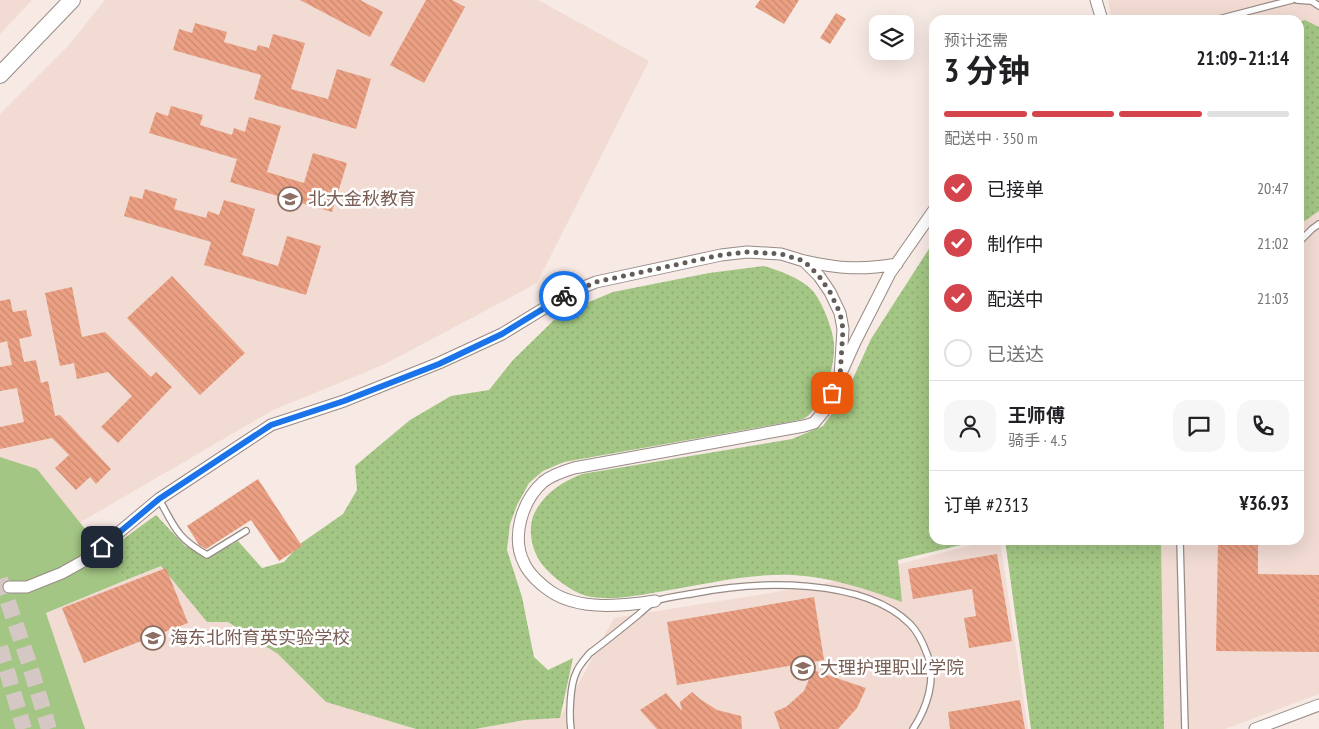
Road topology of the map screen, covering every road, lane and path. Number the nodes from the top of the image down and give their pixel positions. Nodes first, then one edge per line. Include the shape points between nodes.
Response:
1 (72, 0) edge
2 (1096, 0) edge
3 (1292, 0) edge
4 (1297, 0) edge
5 (1310, 1) edge
6 (1319, 6) edge
7 (1100, 15) edge
8 (1234, 15) edge
9 (0, 75) edge
10 (929, 217) edge
11 (1319, 224) edge
12 (1304, 237) edge
13 (804, 261) junction
14 (897, 264) junction
15 (840, 377) junction
16 (159, 499) junction
17 (246, 531) dead end
18 (1180, 545) edge
19 (9, 588) dead end
20 (655, 602) junction
21 (1319, 705) edge
22 (571, 729) edge
23 (913, 729) edge
24 (1185, 729) edge
25 (1255, 729) edge

1 - 9 street
2 - 7 street
3 - 8 lane
4 - 5 lane
5 - 6 lane
10 - 14 street
11 - 12 lane
13 - 14 street via 847,269
13 - 15 street via 819,276 840,313 843,329
13 - 16 street via 781,254 747,252 712,256 596,282 569,293 502,334 439,364 271,425
14 - 15 street via 862,326
15 - 20 street via 824,411 814,423 574,468 544,481 534,492 522,513 519,535 524,563 538,581 552,592 573,601 621,606
16 - 17 lane via 179,536 207,555
16 - 19 street via 87,559 27,587
18 - 24 lane
20 - 22 lane via 590,653 582,663 575,674 570,705
20 - 23 lane via 706,591 795,585 854,594 894,610 922,640 929,659 930,687 923,712
21 - 25 street

